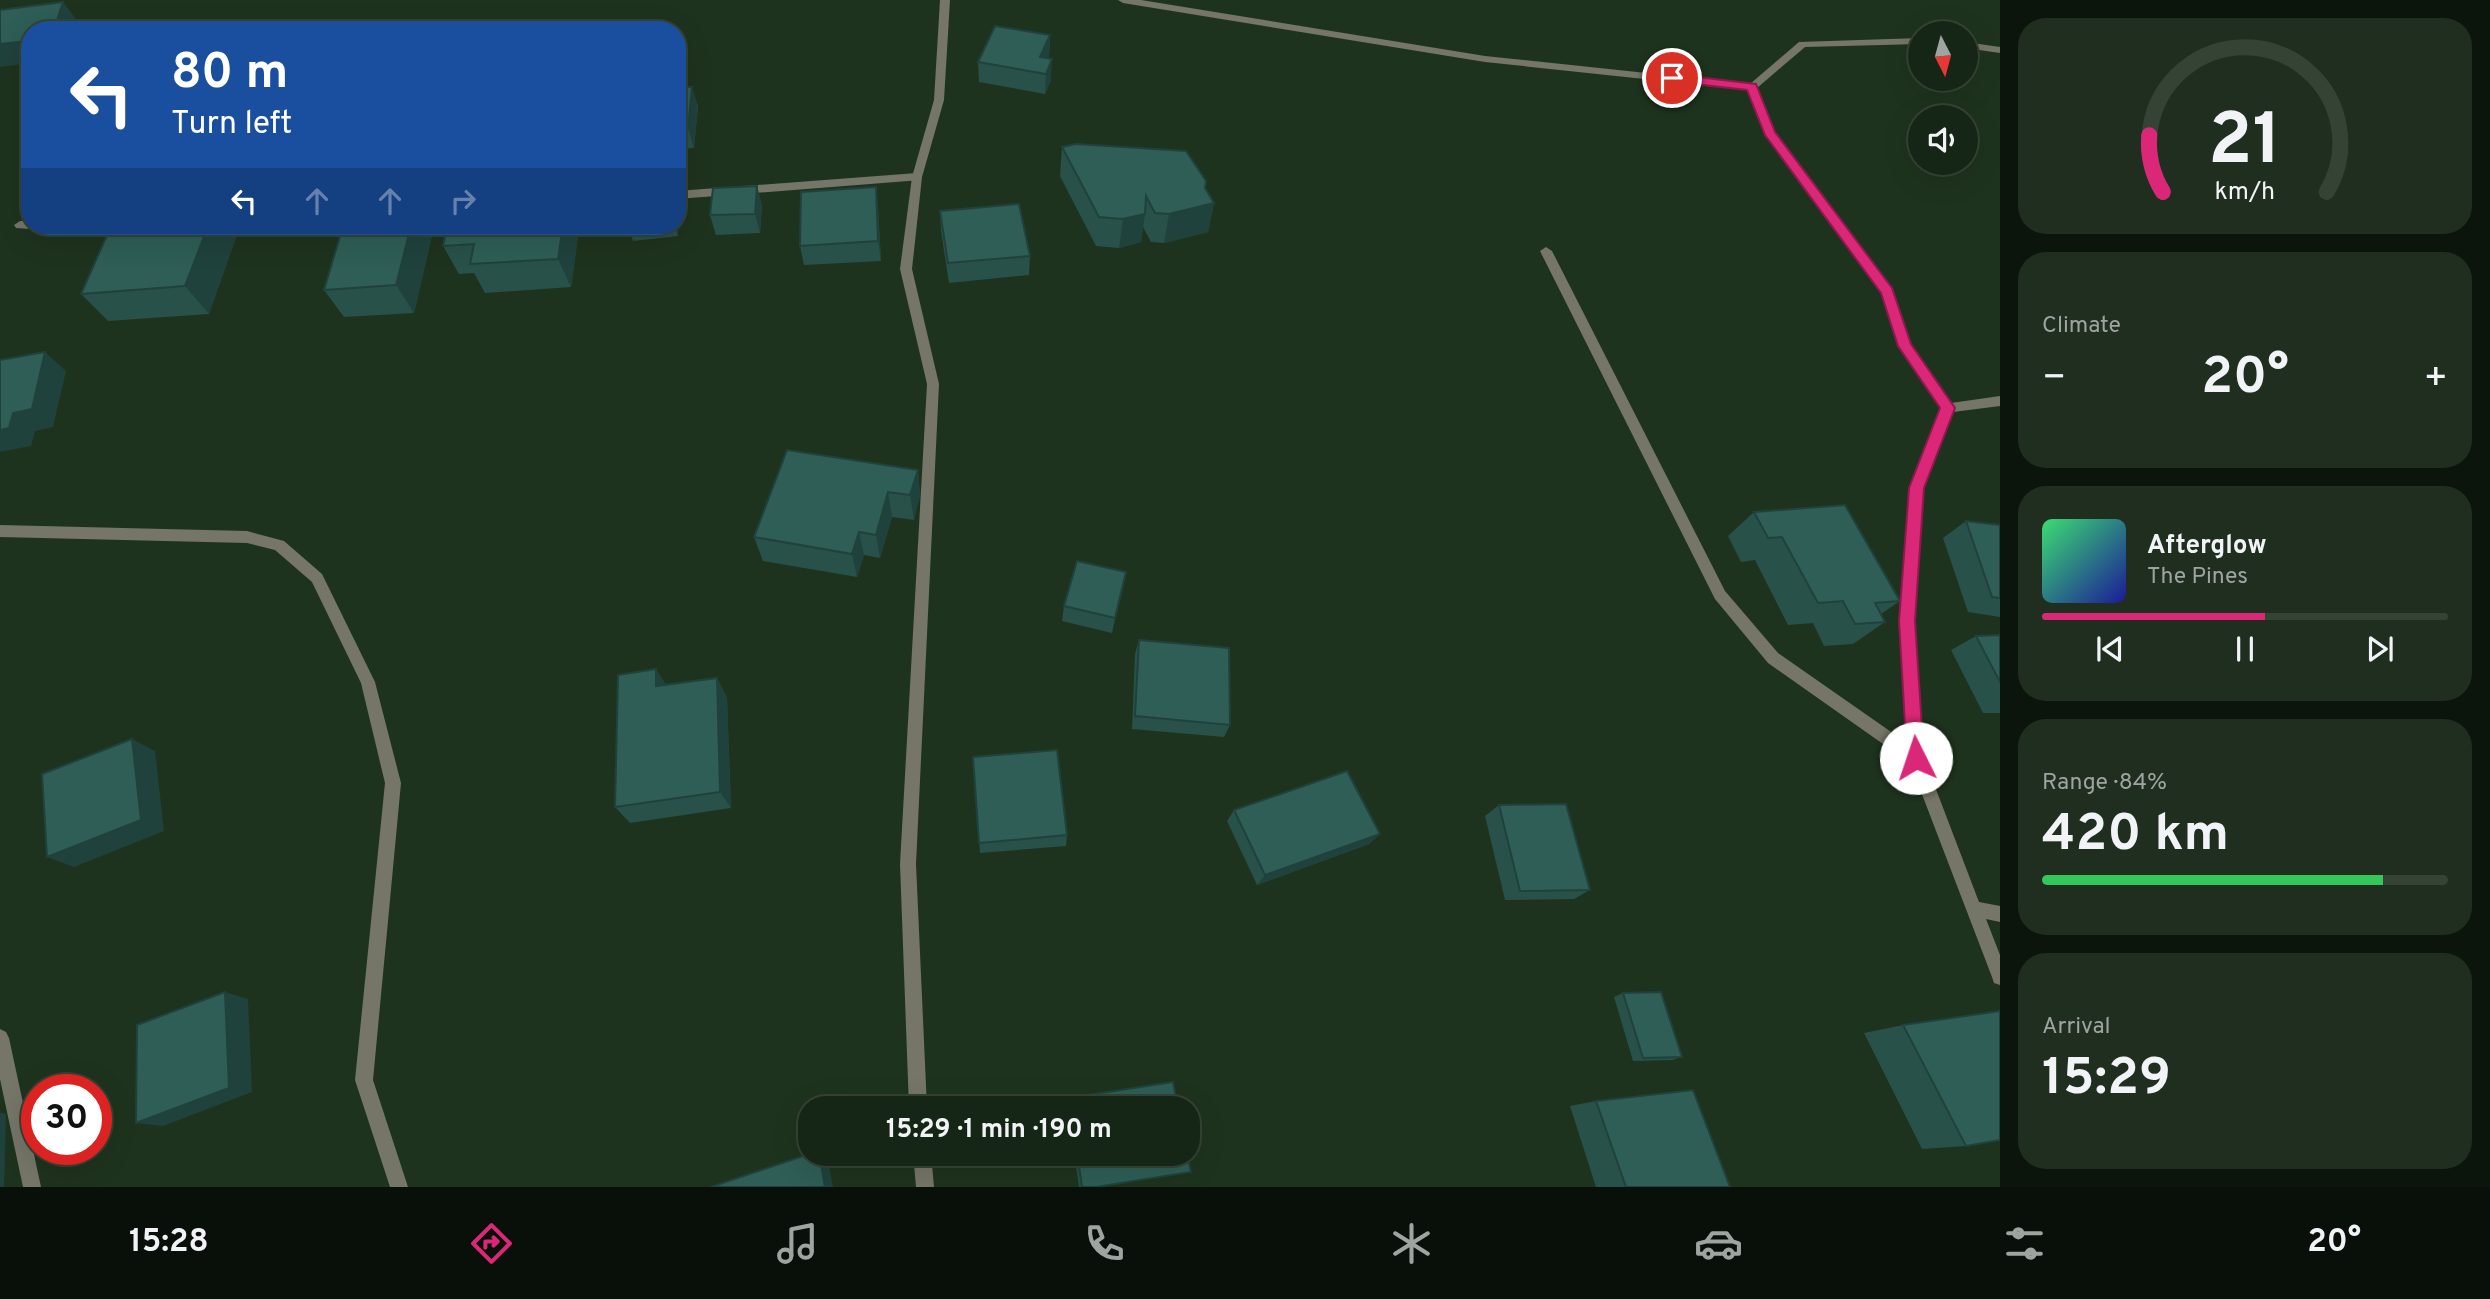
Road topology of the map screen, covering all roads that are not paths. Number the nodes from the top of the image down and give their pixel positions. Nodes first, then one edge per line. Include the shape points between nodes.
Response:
1 (945, 0) edge
2 (1123, 0) edge
3 (1908, 41) edge
4 (1978, 47) edge
5 (2000, 50) edge
6 (1752, 87) junction
7 (917, 177) junction
8 (686, 194) edge
9 (1546, 251) dead end
10 (2000, 401) edge
11 (1948, 408) junction
12 (0, 531) edge
13 (1916, 758) junction
14 (1975, 909) junction
15 (2000, 914) edge
16 (2000, 977) edge
17 (0, 1038) edge
18 (918, 1096) edge
19 (923, 1166) edge
20 (32, 1187) edge
21 (399, 1187) edge
22 (925, 1187) edge

1 - 7 street via 939,100
2 - 6 street via 1485,59
3 - 6 street via 1802,44
4 - 5 street
6 - 11 street via 1770,132 1887,292 1905,346
7 - 8 street
7 - 18 street via 906,269 933,384 908,864
9 - 13 street via 1720,595 1773,658
10 - 11 street
11 - 13 street via 1917,488 1907,621
12 - 21 street via 247,537 279,545 317,578 368,681 393,783 364,1080
13 - 14 street
14 - 15 street
14 - 16 street
17 - 20 street
19 - 22 street

